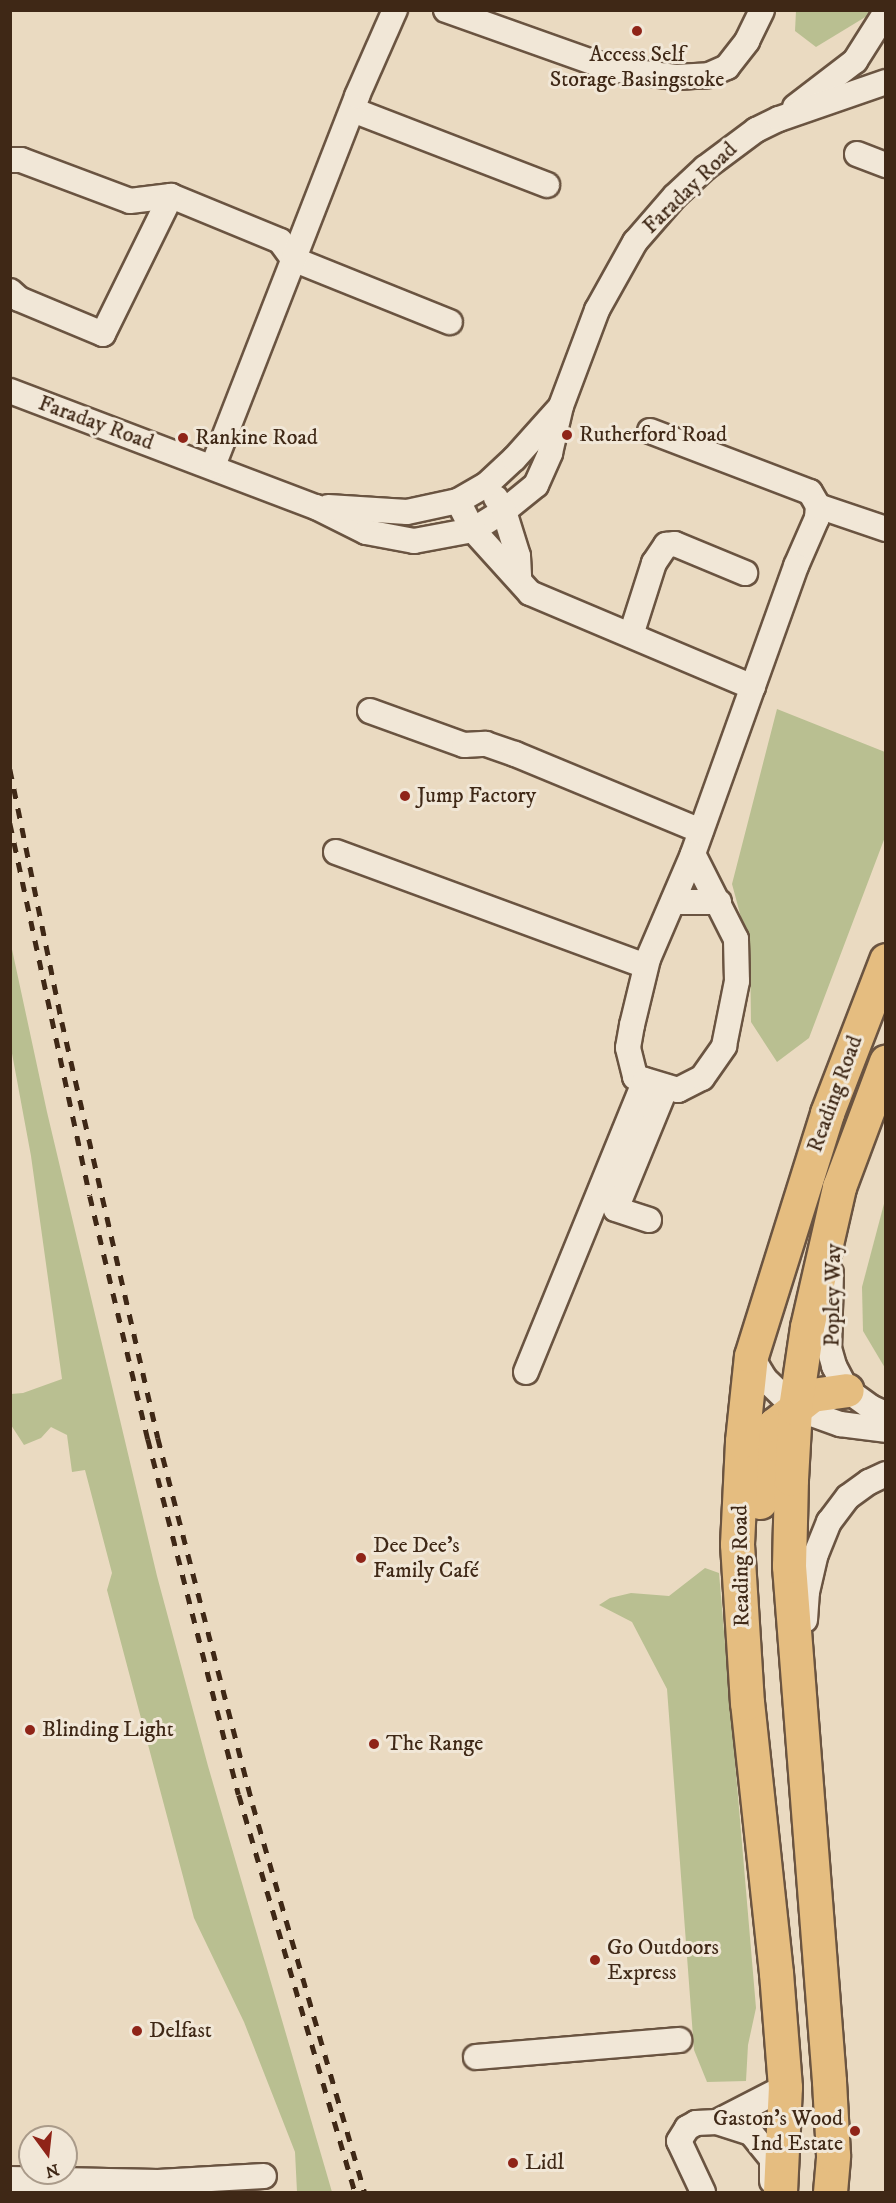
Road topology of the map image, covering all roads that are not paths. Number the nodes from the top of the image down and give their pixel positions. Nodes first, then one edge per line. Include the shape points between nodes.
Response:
1 (446, 10) edge
2 (762, 10) edge
3 (392, 11) edge
4 (885, 12) edge
5 (885, 82) edge
6 (353, 110) junction
7 (779, 119) junction
8 (857, 154) dead end
9 (10, 160) edge
10 (885, 165) edge
11 (547, 185) dead end
12 (171, 196) junction
13 (293, 259) junction
14 (10, 291) edge
15 (450, 322) dead end
16 (10, 391) edge
17 (561, 406) junction
18 (650, 431) dead end
19 (213, 466) junction
20 (487, 484) junction
21 (536, 485) junction
22 (458, 501) junction
23 (818, 506) junction
24 (316, 507) junction
25 (504, 511) junction
26 (885, 529) edge
27 (473, 530) junction
28 (449, 534) junction
29 (502, 543) junction
30 (745, 573) dead end
31 (631, 635) junction
32 (753, 687) junction
33 (370, 711) dead end
34 (701, 831) junction
35 (336, 852) dead end
36 (693, 854) junction
37 (673, 902) junction
38 (719, 902) junction
39 (885, 960) edge
40 (646, 966) junction
41 (885, 1060) edge
42 (656, 1083) junction
43 (839, 1187) junction
44 (649, 1220) dead end
45 (751, 1356) junction
46 (526, 1372) dead end
47 (847, 1390) junction
48 (795, 1408) junction
49 (885, 1414) edge
50 (885, 1430) edge
51 (885, 1474) edge
52 (797, 1689) junction
53 (760, 1838) junction
54 (679, 2040) dead end
55 (476, 2057) dead end
56 (785, 2087) junction
57 (717, 2122) junction
58 (264, 2176) dead end
59 (10, 2179) edge
60 (156, 2187) edge
61 (703, 2193) edge
62 (772, 2193) edge
63 (780, 2193) edge
64 (830, 2193) edge

1 - 2 street via 612,69 675,77 709,75 727,67 747,41
3 - 6 street
4 - 7 street, Faraday Road via 855,61
5 - 7 street, Faraday Road
6 - 11 street
6 - 13 street
7 - 17 street, Faraday Road via 737,142 705,168 635,242 597,310
8 - 10 street
9 - 12 street via 21,160 130,201
12 - 13 street via 280,241
12 - 14 street via 103,334 19,299
13 - 15 street
13 - 19 street
16 - 19 street, Faraday Road
17 - 20 street, Faraday Road
17 - 21 street, Faraday Road via 550,453
18 - 23 street via 810,492
19 - 24 street, Faraday Road
20 - 22 street, Faraday Road
20 - 25 street
21 - 25 street, Faraday Road
21 - 29 street
22 - 24 street, Faraday Road via 407,512
22 - 27 street
23 - 26 street
23 - 32 street via 817,518
24 - 28 street, Faraday Road via 366,532 414,541
25 - 27 street, Faraday Road
25 - 29 street
27 - 28 street, Faraday Road
27 - 29 street
28 - 29 street
29 - 31 street via 530,593
30 - 31 street via 675,544 666,545 654,563
31 - 32 street
32 - 34 street
33 - 34 street via 465,746 486,744 515,754
34 - 36 street
35 - 40 street
36 - 37 street
36 - 38 street
37 - 38 street
37 - 40 street
38 - 42 street via 736,939 737,981 724,1046 702,1078 678,1090
39 - 45 highway, Reading Road via 826,1113
40 - 42 street via 628,1048 635,1077
41 - 43 highway, Reading Road
42 - 44 street via 616,1209
42 - 46 street
43 - 47 street, Popley Way via 829,1288 829,1348
43 - 48 highway, Reading Road via 807,1328
45 - 48 street via 764,1378
45 - 53 highway, Reading Road via 737,1544
47 - 48 highway via 812,1395
47 - 49 street
48 - 50 street via 840,1424
48 - 52 highway, Reading Road via 789,1566
48 - 53 highway via 774,1425 766,1444 761,1486 756,1559 770,1812
51 - 52 street via 848,1497 829,1522 807,1592
52 - 64 highway, Reading Road via 829,2081 833,2156
53 - 56 highway, Reading Road
54 - 55 street
56 - 57 street
56 - 63 highway, Reading Road
57 - 61 street via 696,2123 687,2128 680,2141
57 - 62 street via 750,2133 772,2159
58 - 60 street
59 - 60 street

